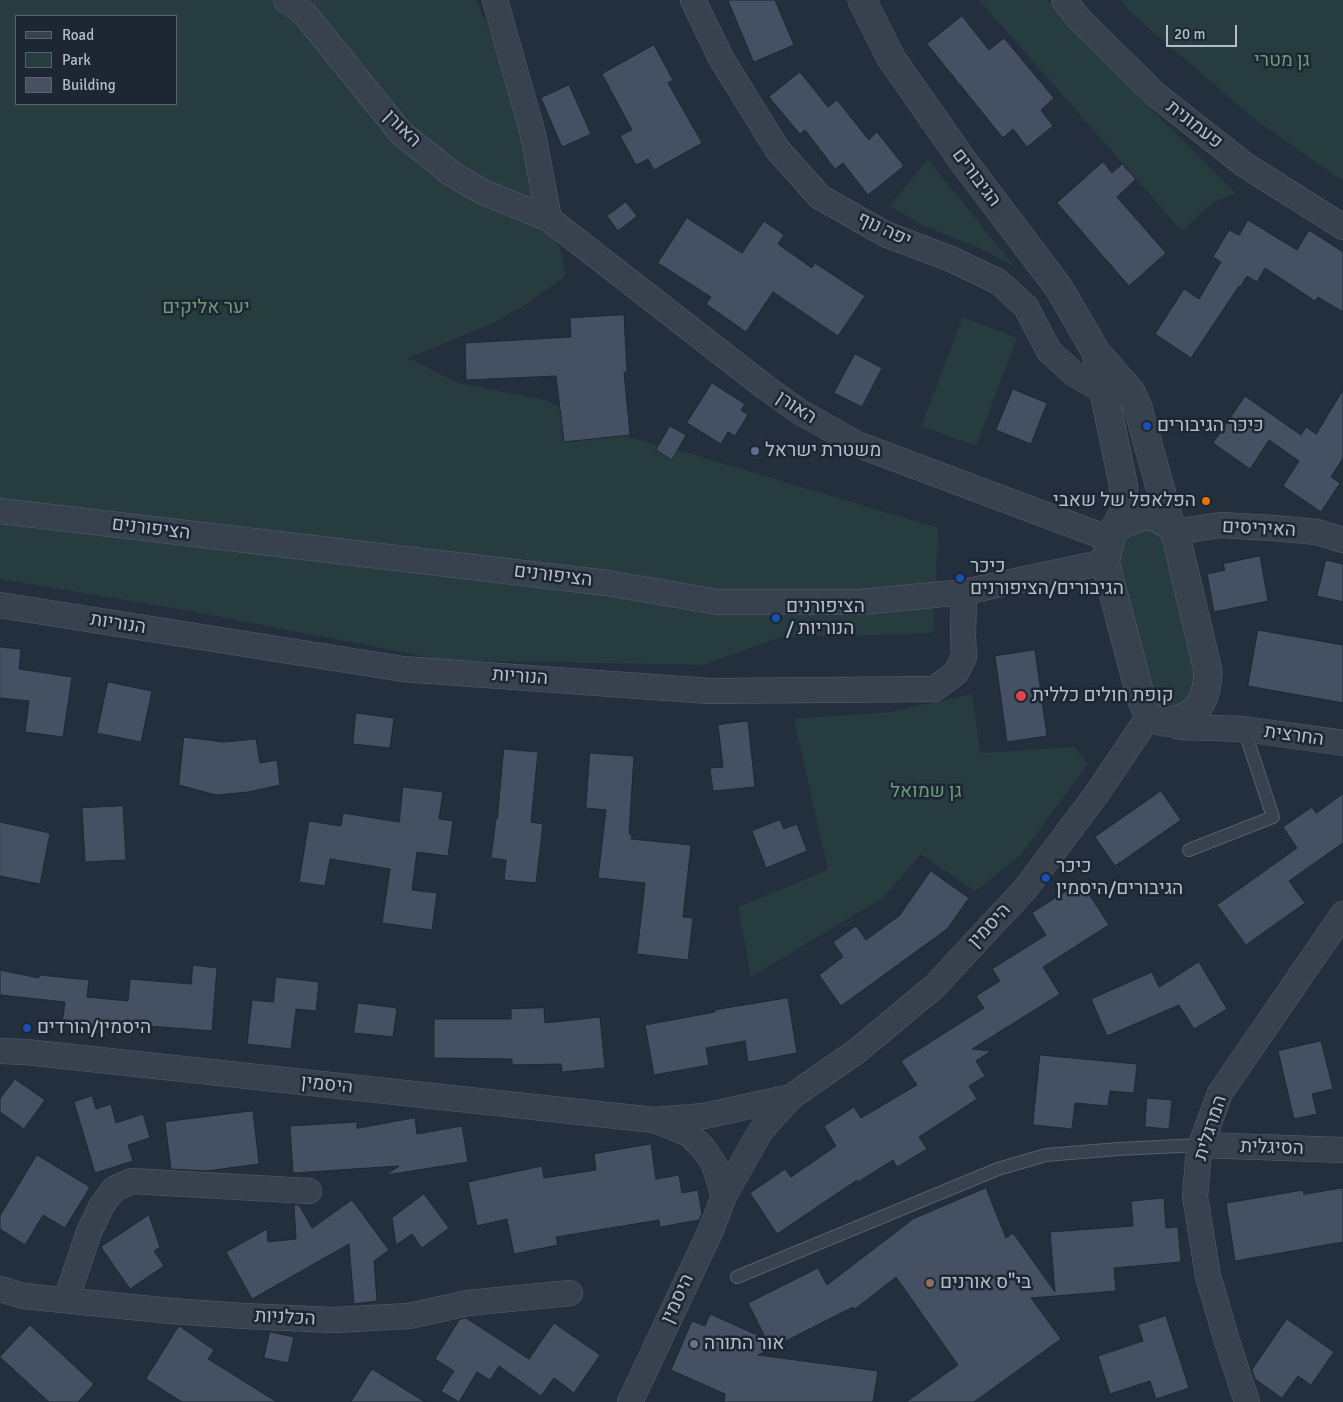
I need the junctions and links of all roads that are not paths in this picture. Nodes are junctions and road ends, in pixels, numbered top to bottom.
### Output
1 (286, 0) edge
2 (495, 0) edge
3 (692, 0) edge
4 (862, 0) edge
5 (1064, 0) edge
6 (550, 219) junction
7 (1343, 227) edge
8 (1117, 391) junction
9 (0, 511) edge
10 (1173, 529) junction
11 (1343, 540) edge
12 (1109, 545) junction
13 (964, 592) junction
14 (0, 605) edge
15 (1208, 671) junction
16 (1157, 719) junction
17 (1244, 729) junction
18 (1343, 743) edge
19 (1189, 850) dead end
20 (1343, 914) edge
21 (0, 1051) edge
22 (790, 1097) junction
23 (654, 1120) junction
24 (1201, 1145) junction
25 (1343, 1150) edge
26 (309, 1191) dead end
27 (724, 1196) junction
28 (737, 1277) dead end
29 (0, 1289) edge
30 (570, 1293) dead end
31 (66, 1300) junction
32 (630, 1402) edge
33 (1247, 1402) edge

1 - 6 street, האורן
2 - 6 street
3 - 8 street, יפה נוף
4 - 8 street, הגיבורים
5 - 7 street, פעמונית
6 - 12 street, האורן
8 - 10 street, הגיבורים
8 - 12 street, הגיבורים
9 - 13 street, הציפורנים
10 - 11 street, האיריסים
10 - 12 street
10 - 15 street, הגיבורים
12 - 13 street, הציפורנים
12 - 16 street
13 - 14 street, הנוריות
15 - 16 street
15 - 17 street, החרצית
16 - 17 street, החרצית
16 - 22 street, היסמין
17 - 18 street, החרצית
17 - 19 lane
20 - 24 street, המרגלית
21 - 23 street, היסמין
22 - 23 street, היסמין
22 - 27 street, היסמין
23 - 27 street, היסמין
24 - 25 street, הסיגלית
24 - 28 lane
24 - 33 street, המרגלית
26 - 31 street
27 - 32 street, היסמין
29 - 31 street, הכלניות
30 - 31 street, הכלניות

